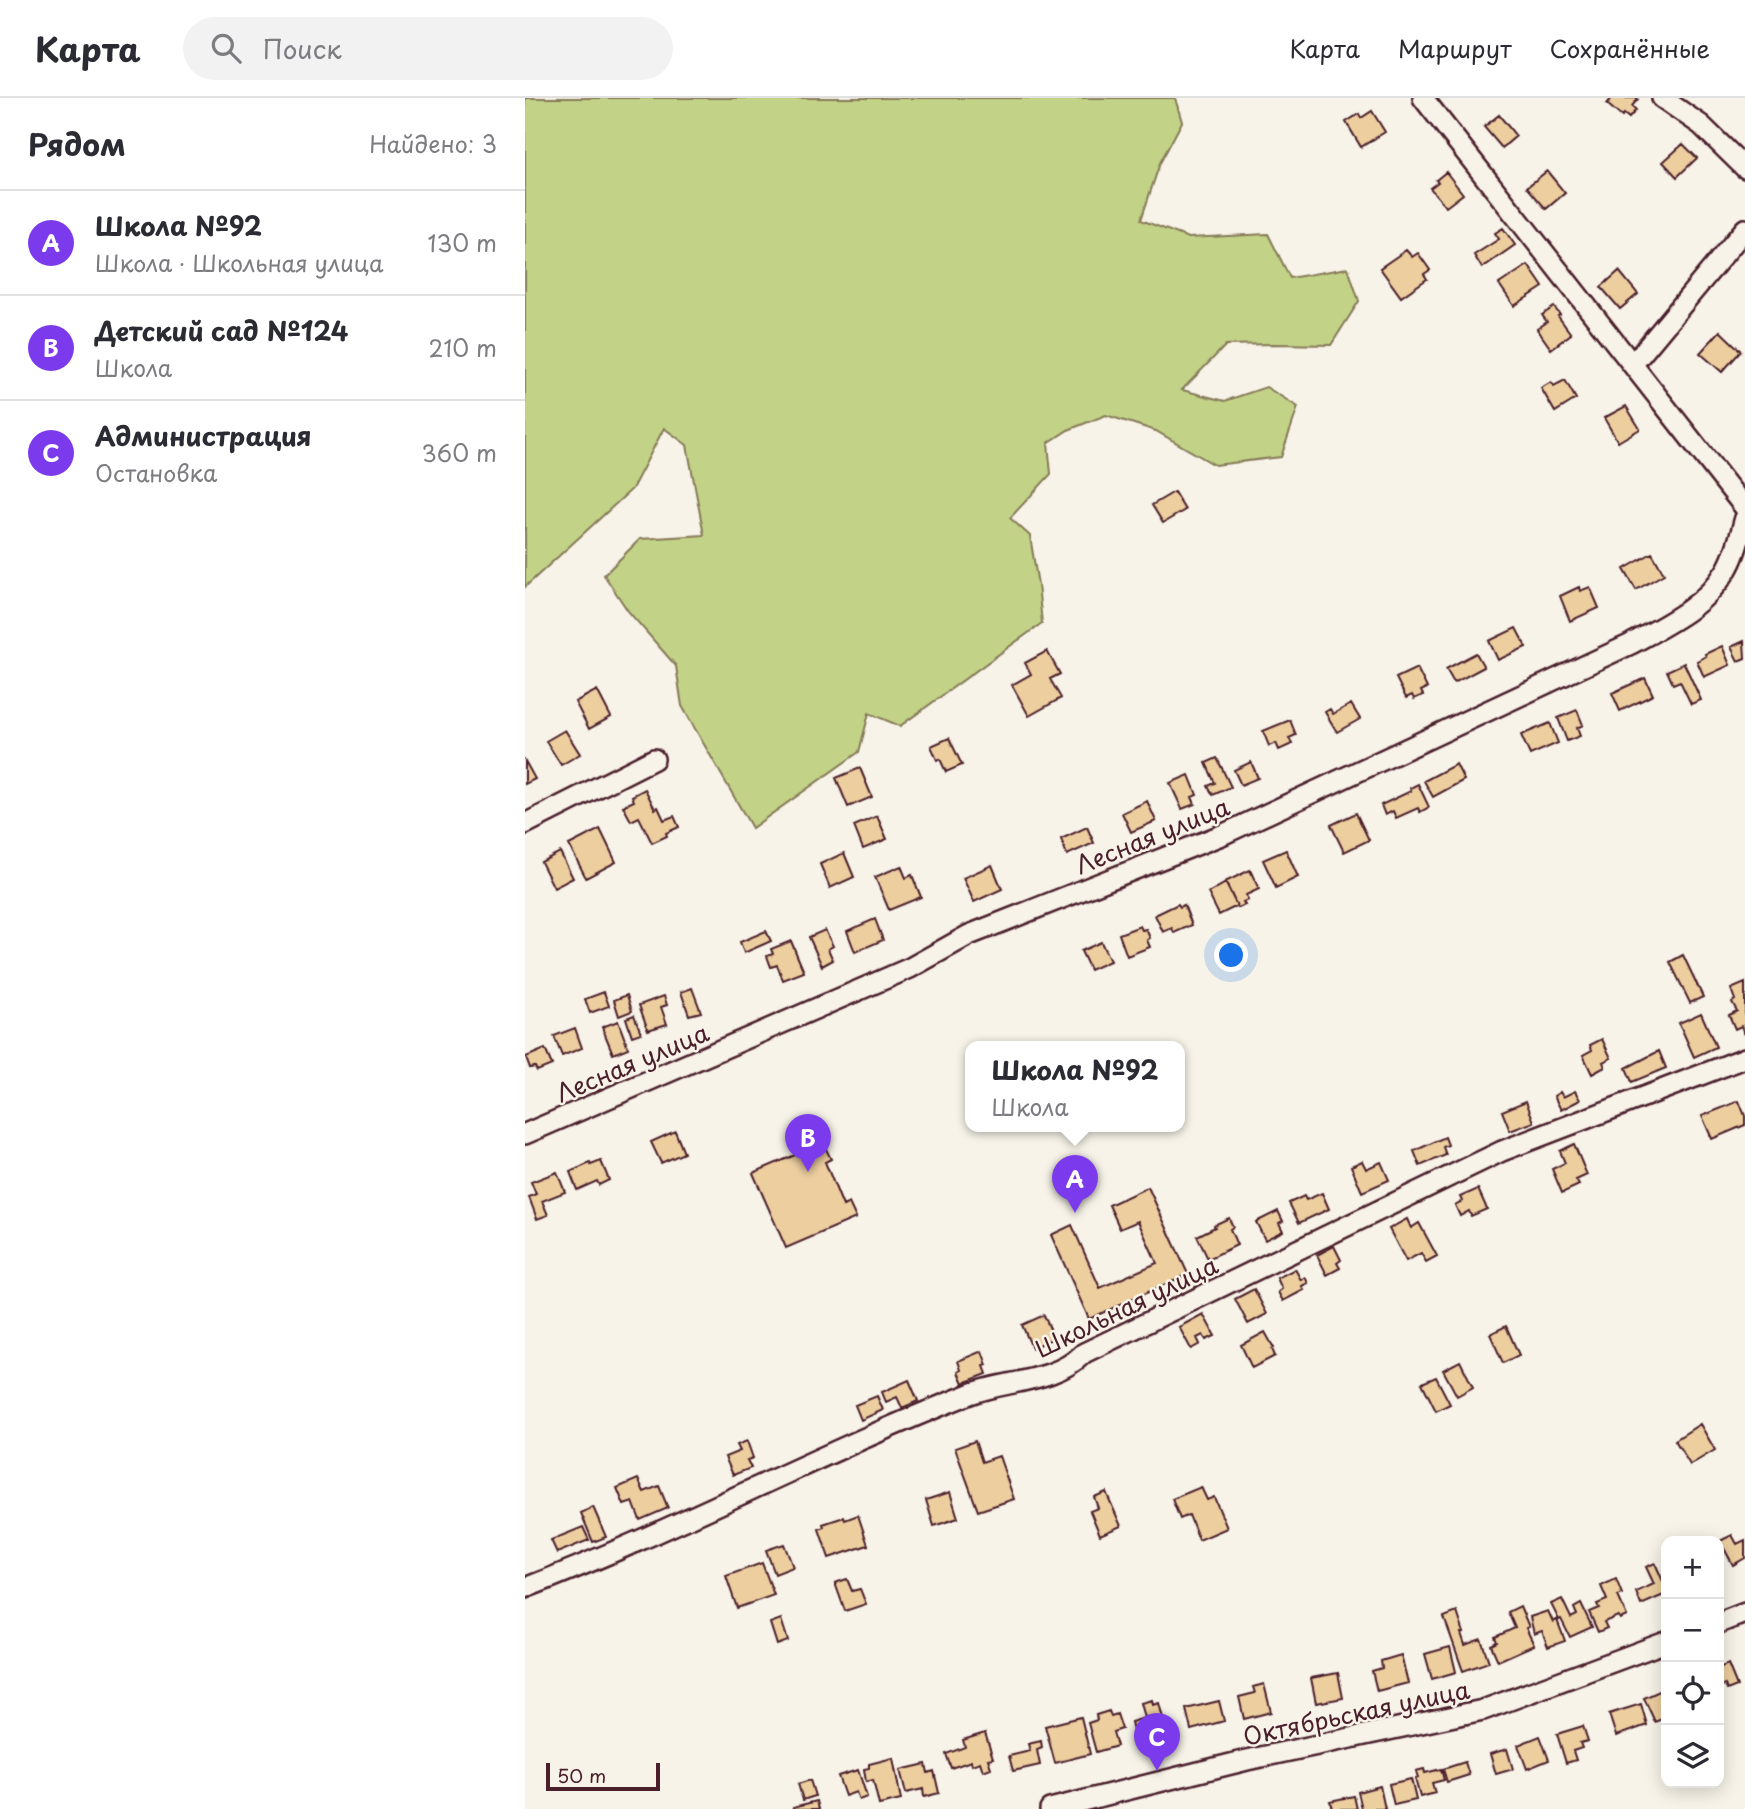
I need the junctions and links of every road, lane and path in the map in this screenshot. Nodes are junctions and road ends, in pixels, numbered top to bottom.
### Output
1 (1423, 98) edge
2 (1662, 98) edge
3 (1745, 168) edge
4 (1745, 229) edge
5 (1633, 364) junction
6 (1745, 508) edge
7 (1745, 518) edge
8 (654, 759) dead end
9 (525, 824) edge
10 (1745, 1058) edge
11 (525, 1134) edge
12 (525, 1588) edge
13 (1745, 1613) edge
14 (1724, 1621) edge
15 (1661, 1644) edge
16 (1049, 1809) edge

1 - 5 street
2 - 3 street
4 - 5 street
5 - 6 street
7 - 11 street, Лесная улица
8 - 9 street
10 - 12 street, Школьная улица
13 - 14 street
15 - 16 street, Октябрьская улица

